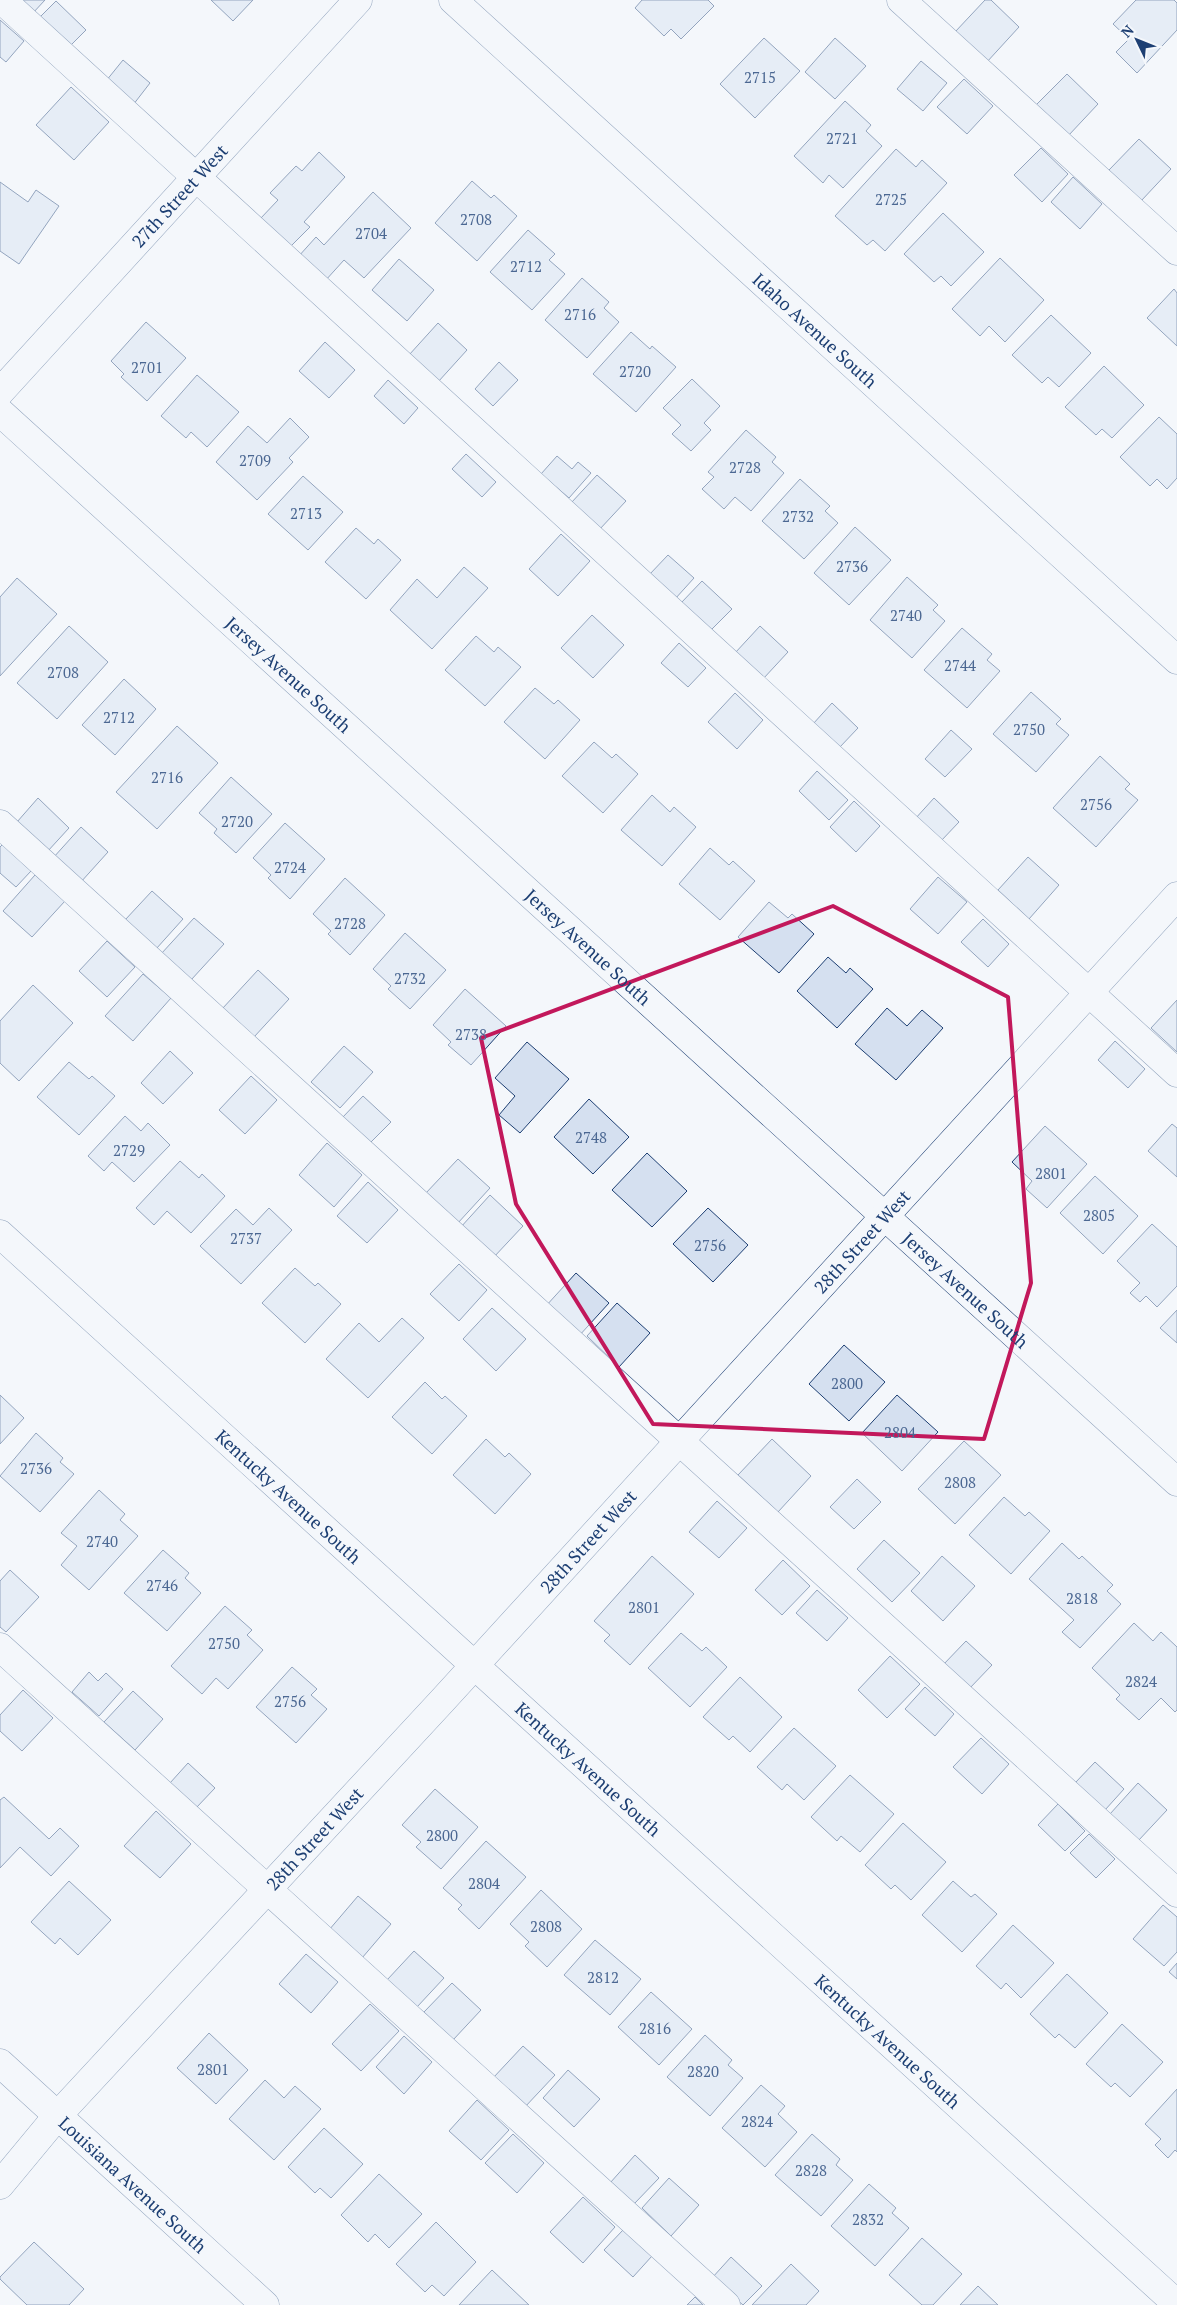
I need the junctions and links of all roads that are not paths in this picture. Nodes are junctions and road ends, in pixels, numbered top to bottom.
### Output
1 (2, 0) edge
2 (358, 0) edge
3 (453, 0) edge
4 (901, 0) edge
5 (196, 179) junction
6 (1177, 250) edge
7 (0, 392) edge
8 (0, 412) edge
9 (1177, 660) edge
10 (0, 824) edge
11 (1177, 896) edge
12 (1088, 992) junction
13 (1177, 1073) edge
14 (885, 1217) junction
15 (0, 1234) edge
16 (680, 1441) junction
17 (1177, 1482) edge
18 (0, 1647) edge
19 (474, 1666) junction
20 (267, 1890) junction
21 (1177, 1893) edge
22 (0, 2063) edge
23 (58, 2115) junction
24 (0, 2185) edge
25 (1177, 2304) edge
26 (265, 2305) edge
27 (726, 2305) edge

1 - 5 street
2 - 5 street, 27th Street West
3 - 9 street, Idaho Avenue South
4 - 6 street
5 - 7 street, 27th Street West
5 - 12 street
8 - 14 street, Jersey Avenue South
10 - 16 street
11 - 12 street, 28th Street West
12 - 13 street
12 - 14 street, 28th Street West
14 - 16 street, 28th Street West
14 - 17 street, Jersey Avenue South
15 - 19 street, Kentucky Avenue South
16 - 19 street, 28th Street West
16 - 21 street
18 - 20 street
19 - 20 street, 28th Street West
19 - 25 street, Kentucky Avenue South
20 - 23 street, 28th Street West
20 - 27 street
22 - 23 street, Louisiana Avenue South
23 - 24 street, 28th Street West
23 - 26 street, Louisiana Avenue South

